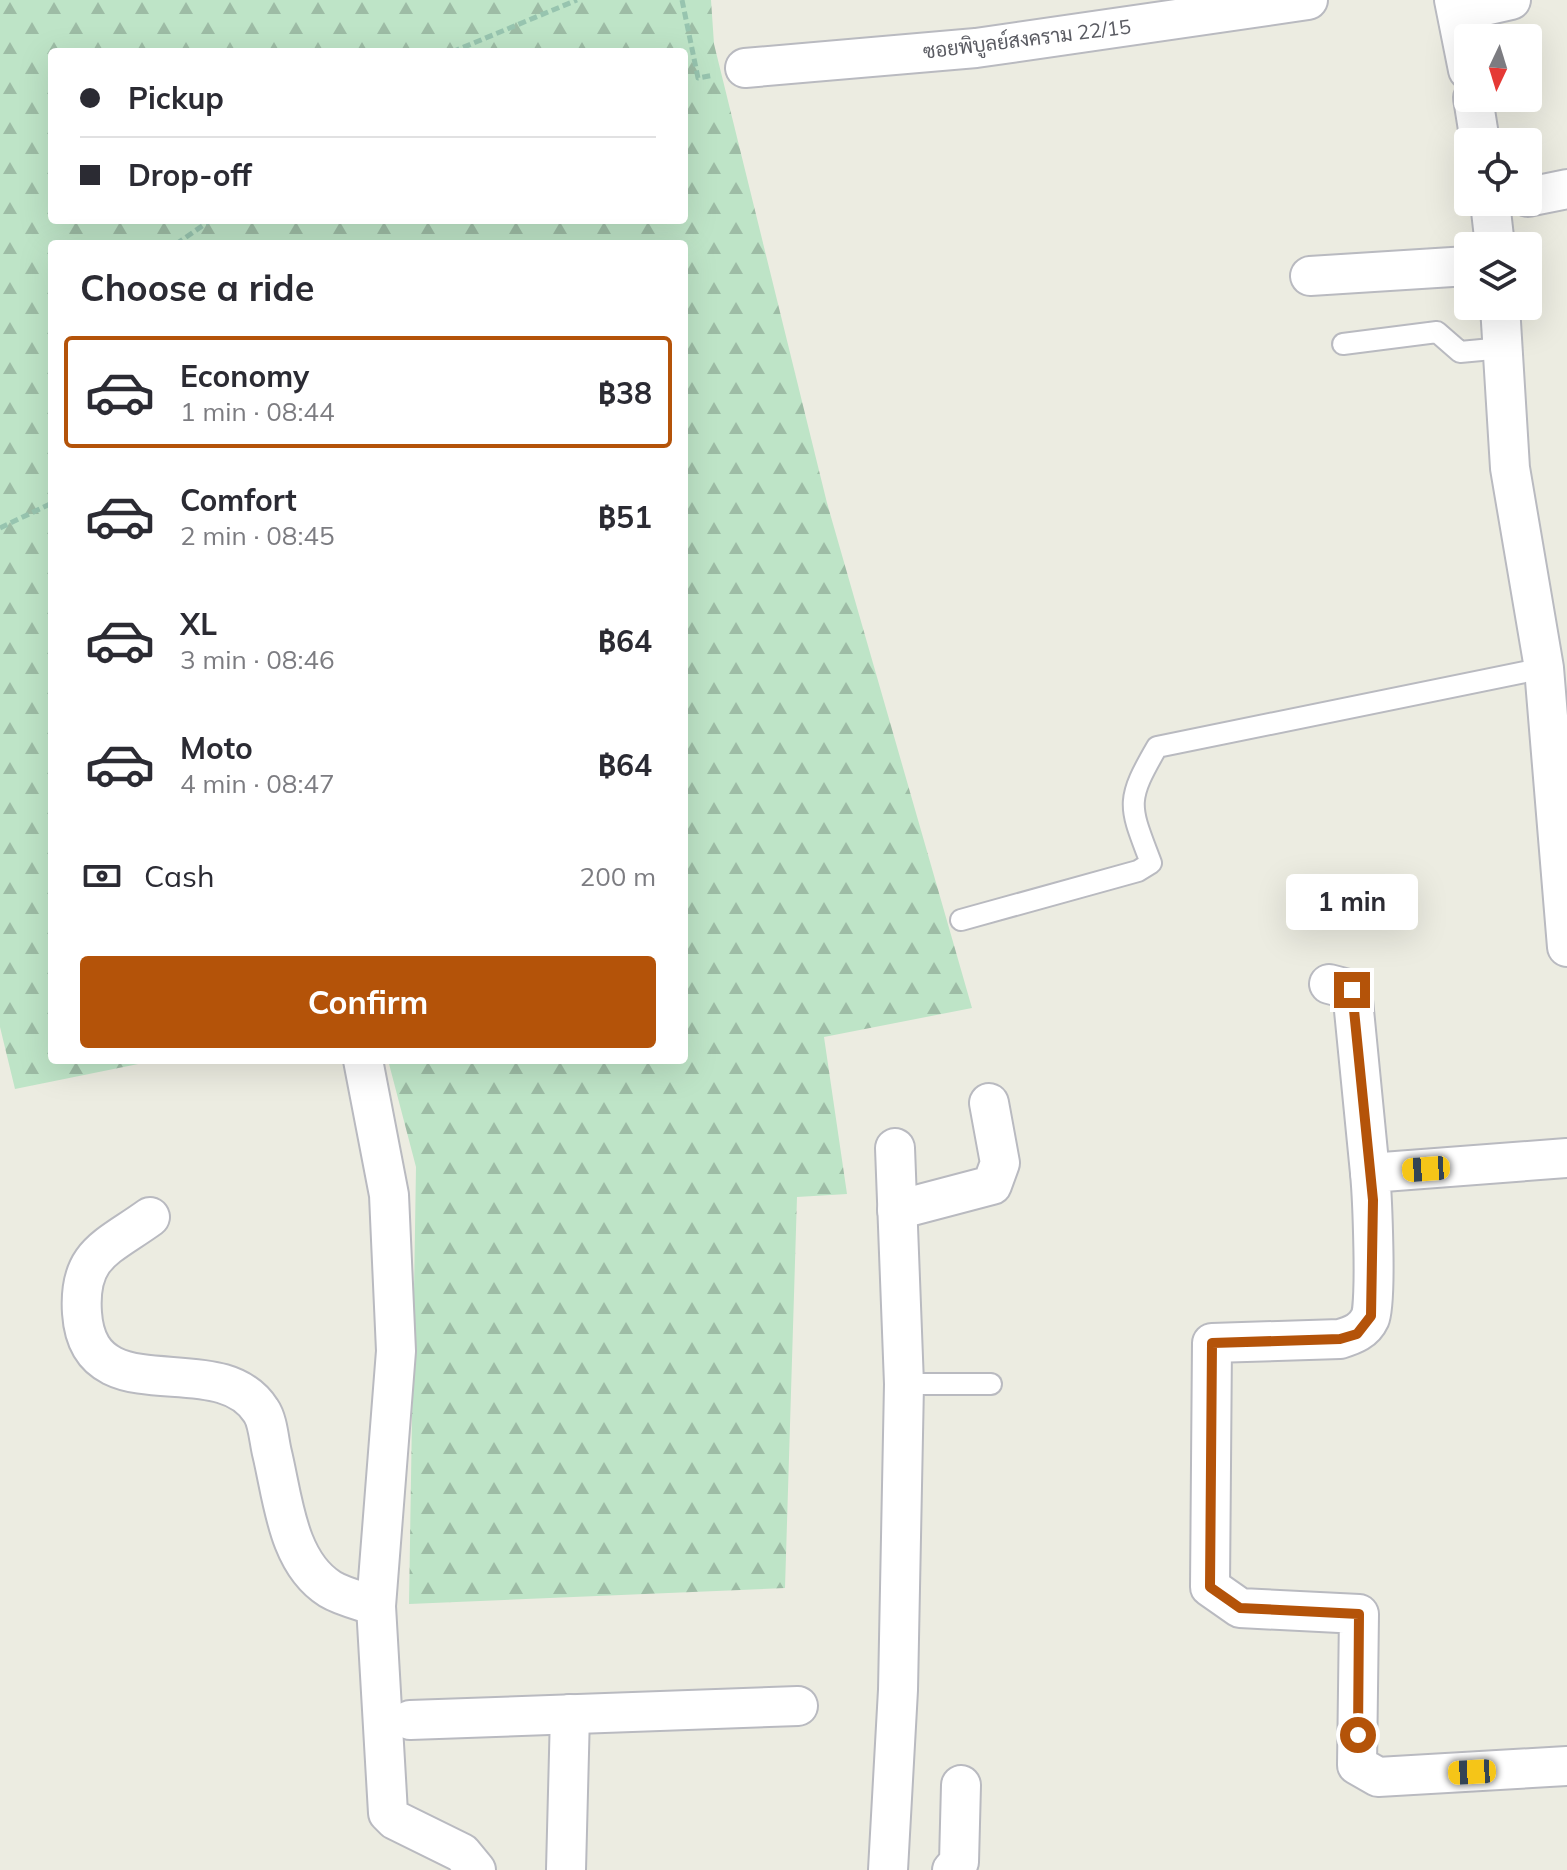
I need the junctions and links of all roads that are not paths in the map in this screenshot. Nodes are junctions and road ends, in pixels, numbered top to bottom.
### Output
1 (1308, 0) edge
2 (1511, 0) edge
3 (1213, 5) edge
4 (1456, 6) edge
5 (1142, 12) edge
6 (745, 68) road end
7 (1567, 189) edge
8 (1542, 194) edge
9 (1454, 267) edge
10 (1310, 276) dead end
11 (1501, 320) edge
12 (1343, 344) dead end
13 (1503, 348) junction
14 (1544, 668) junction
15 (961, 920) dead end
16 (1567, 947) edge
17 (1329, 984) dead end
18 (364, 1064) edge
19 (989, 1103) dead end
20 (895, 1148) dead end
21 (1567, 1158) edge
22 (1370, 1173) junction
23 (897, 1210) junction
24 (150, 1217) dead end
25 (904, 1384) junction
26 (991, 1384) dead end
27 (376, 1606) junction
28 (798, 1706) dead end
29 (570, 1714) junction
30 (410, 1720) dead end
31 (1567, 1766) edge
32 (961, 1785) dead end
33 (476, 1870) edge
34 (566, 1870) edge
35 (888, 1870) edge
36 (952, 1870) edge

1 - 3 street, ซอยพิบูลย์สงคราม 22/15
2 - 4 street
3 - 5 street, ซอยพิบูลย์สงคราม 22/15
5 - 6 street, ซอยพิบูลย์สงคราม 22/15
7 - 8 street
9 - 10 street
11 - 13 street
12 - 13 lane
13 - 14 street
14 - 15 lane
14 - 16 street
17 - 22 street
18 - 27 street
19 - 23 street
20 - 23 street
21 - 22 street
22 - 31 street
23 - 25 street
24 - 27 street
25 - 26 lane
25 - 35 street
27 - 33 street
28 - 29 street
29 - 30 street
29 - 34 street
32 - 36 street

